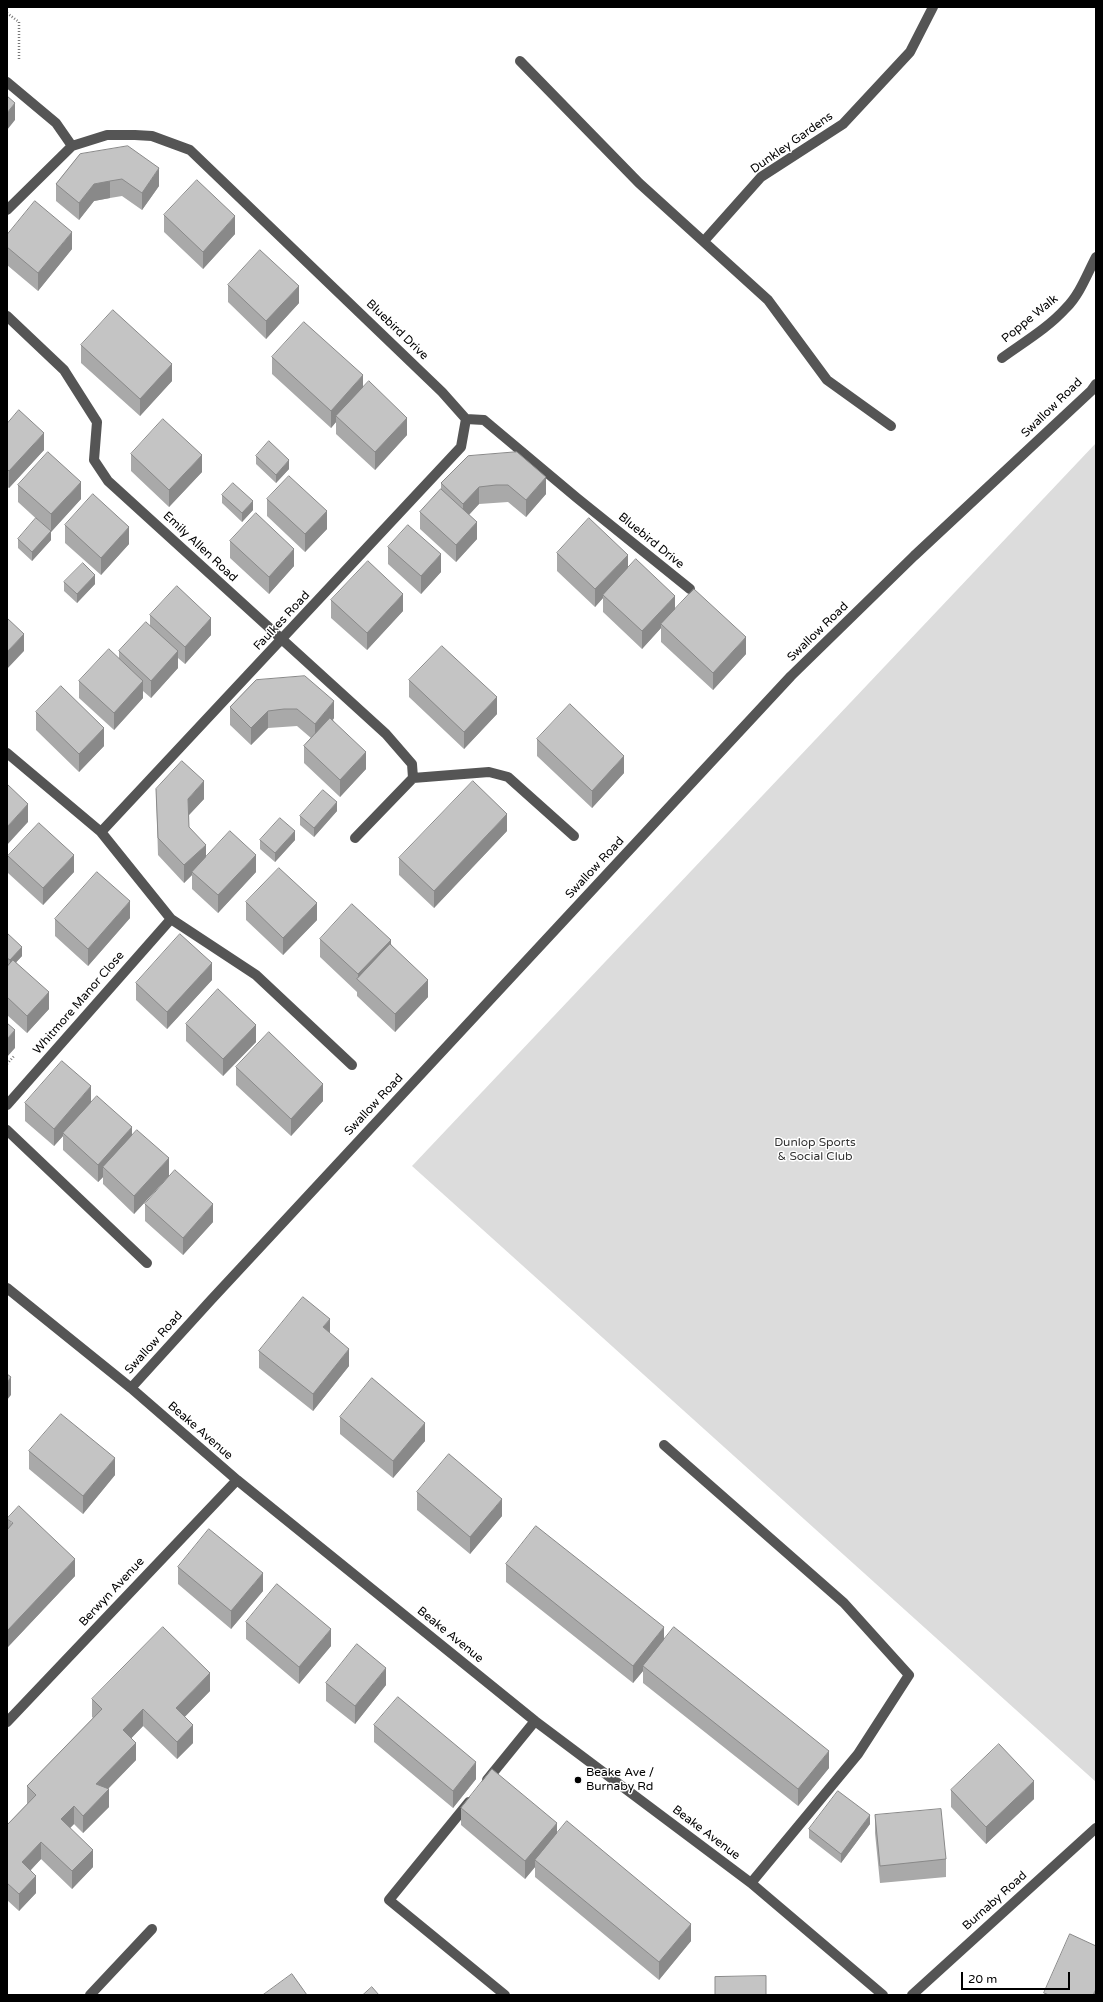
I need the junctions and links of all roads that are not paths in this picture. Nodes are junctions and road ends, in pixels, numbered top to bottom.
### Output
1 (933, 7) edge
2 (520, 61) dead end
3 (7, 82) edge
4 (72, 146) junction
5 (7, 210) edge
6 (704, 241) junction
7 (1096, 257) edge
8 (7, 316) edge
9 (1002, 358) dead end
10 (1096, 384) edge
11 (466, 419) junction
12 (892, 426) dead end
13 (690, 589) dead end
14 (283, 640) junction
15 (7, 754) edge
16 (413, 778) junction
17 (101, 832) junction
18 (574, 836) dead end
19 (355, 838) dead end
20 (171, 919) junction
21 (352, 1065) dead end
22 (7, 1105) edge
23 (7, 1130) edge
24 (147, 1263) dead end
25 (7, 1288) edge
26 (131, 1388) junction
27 (664, 1445) dead end
28 (237, 1480) junction
29 (534, 1721) junction
30 (7, 1722) edge
31 (1096, 1828) edge
32 (751, 1883) junction
33 (152, 1929) dead end
34 (90, 1995) edge
35 (505, 1995) edge
36 (883, 1995) edge
37 (912, 1995) edge

1 - 6 street, Dunkley Gardens
2 - 6 street
3 - 4 street
4 - 5 street, Bluebird Drive
4 - 11 street, Bluebird Drive
6 - 12 street
7 - 9 street, Poppe Walk
8 - 14 street, Emily Allen Road
10 - 26 street, Swallow Road
11 - 13 street, Bluebird Drive
11 - 14 street, Faulkes Road
14 - 16 street, Emily Allen Road
14 - 17 street, Faulkes Road
15 - 17 street
16 - 18 street
16 - 19 street
17 - 20 street
20 - 21 street
20 - 22 street, Whitmore Manor Close
23 - 24 street
25 - 26 street, Beake Avenue
26 - 28 street, Beake Avenue
27 - 32 street
28 - 29 street, Beake Avenue
28 - 30 street, Berwyn Avenue
29 - 32 street, Beake Avenue
29 - 35 street
31 - 37 street, Burnaby Road
32 - 36 street, Beake Avenue
33 - 34 street

